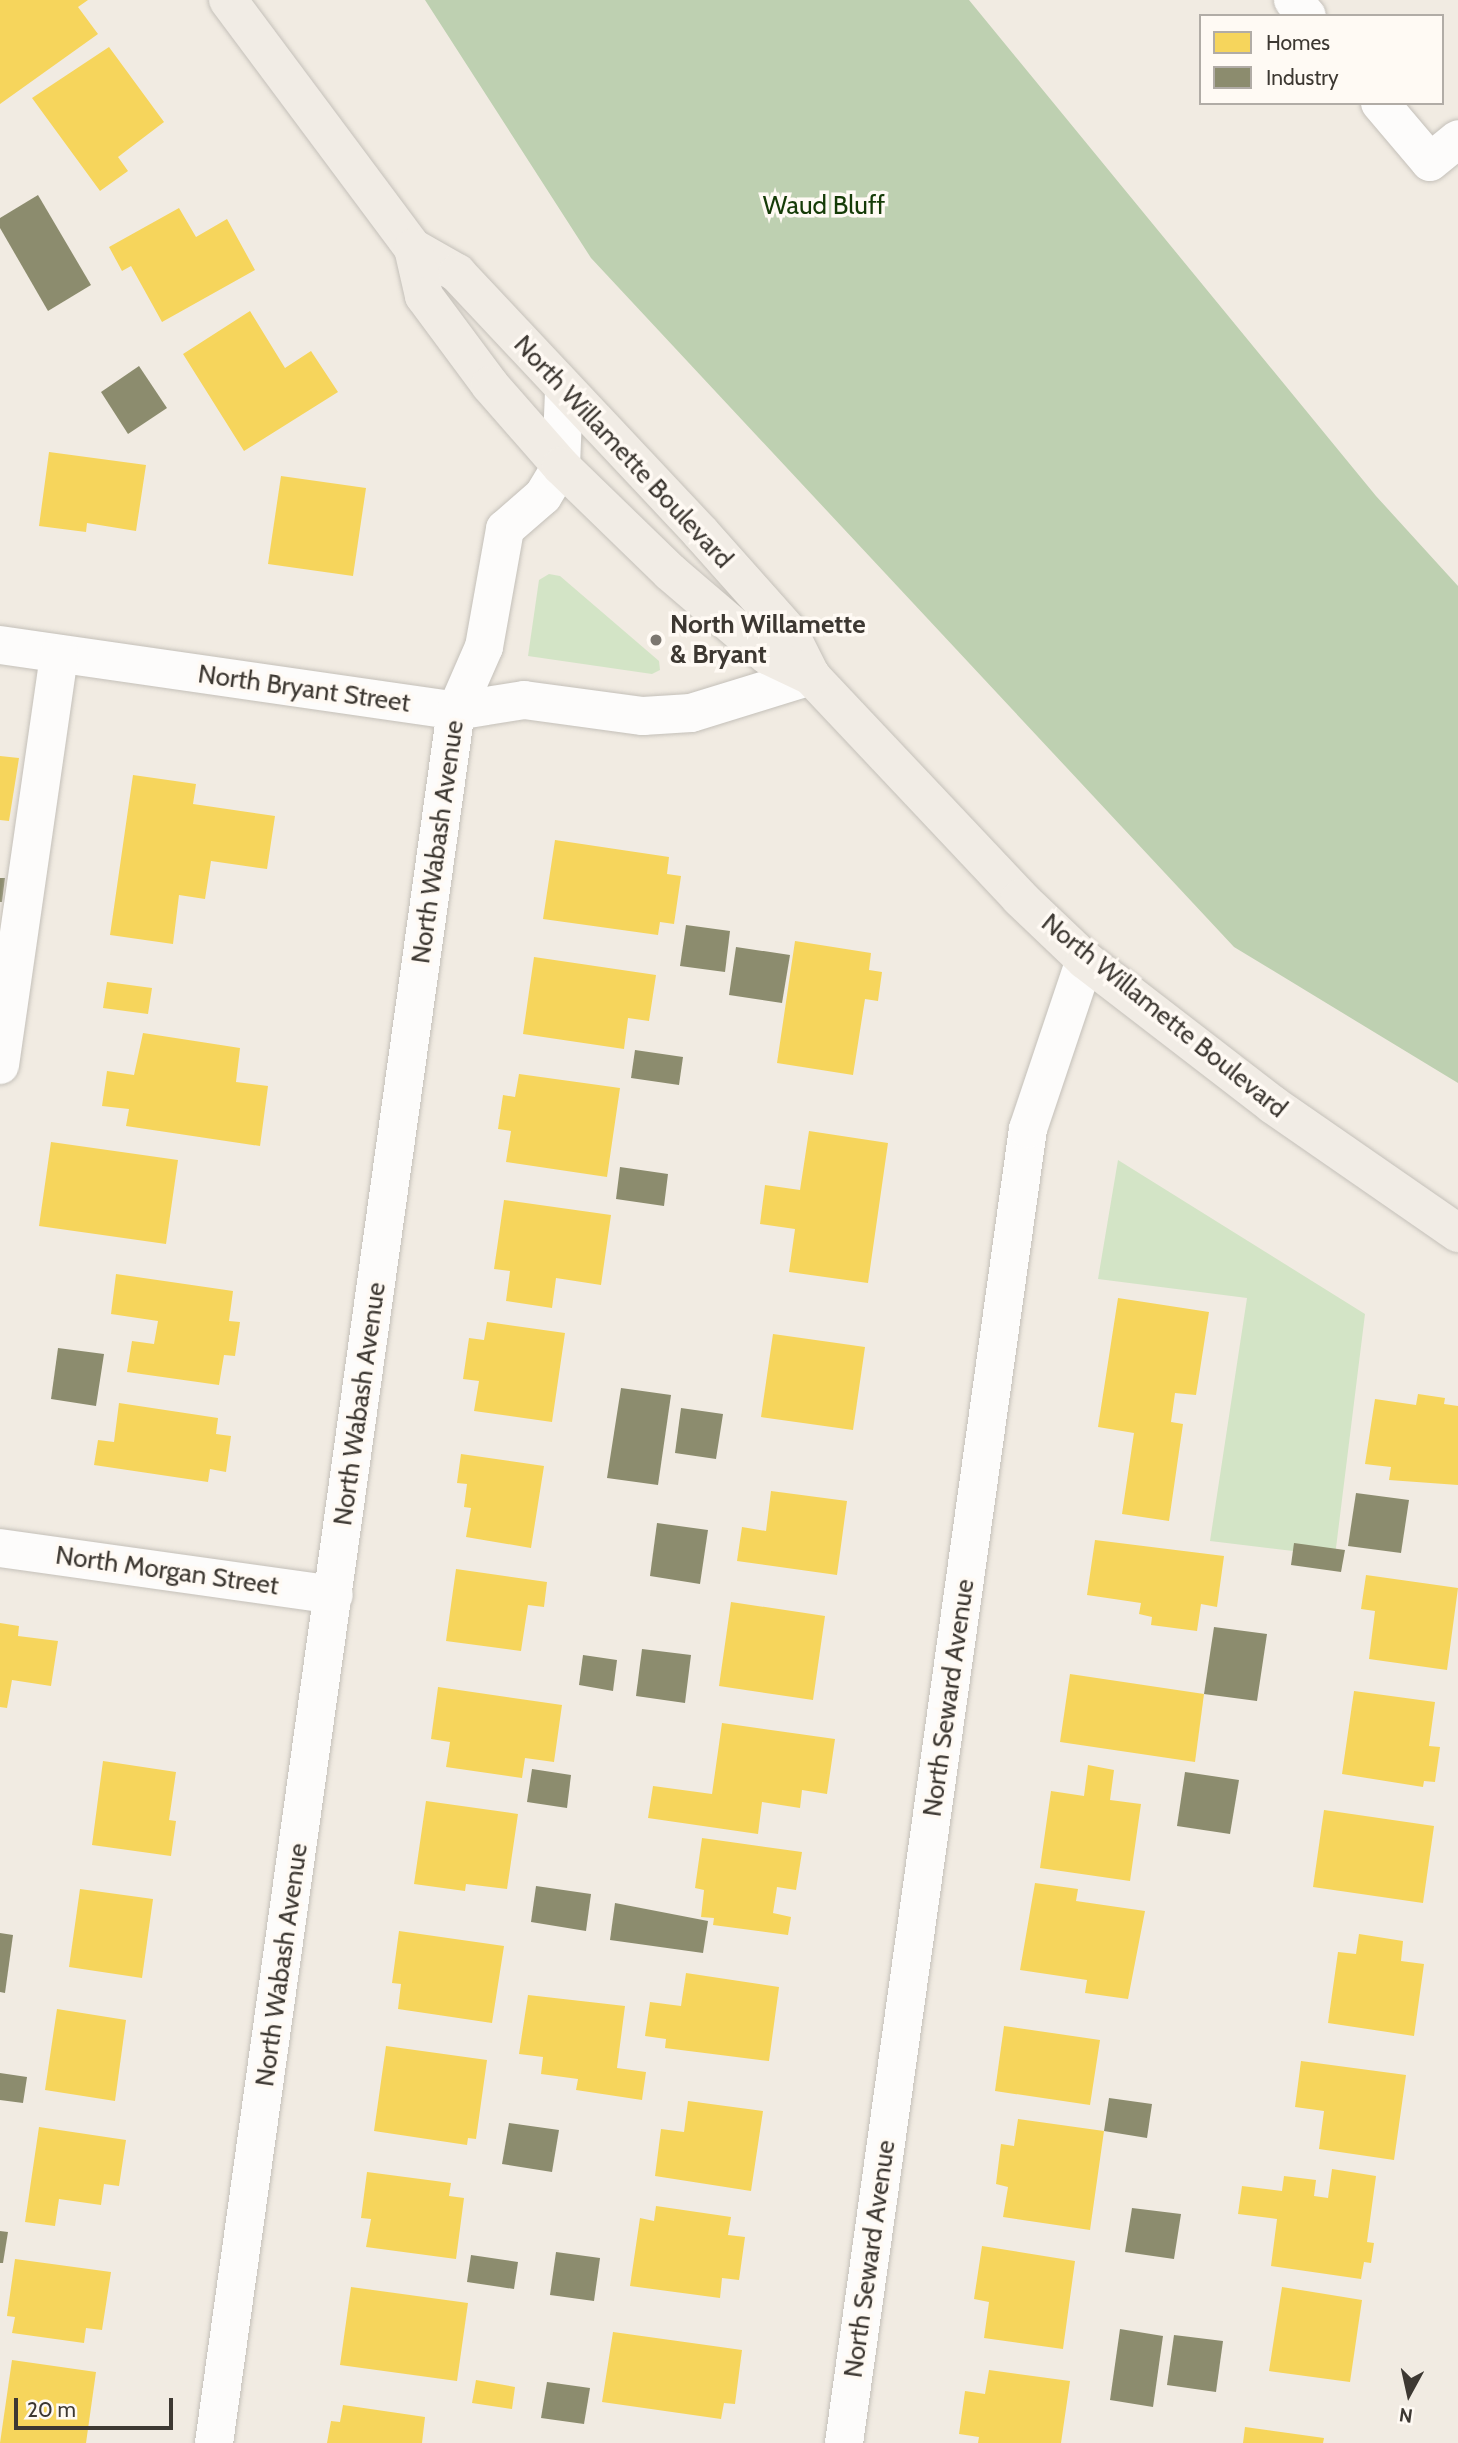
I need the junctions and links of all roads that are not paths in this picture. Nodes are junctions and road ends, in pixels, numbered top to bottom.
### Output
1 (228, 0) edge
2 (1293, 0) edge
3 (1305, 14) edge
4 (1382, 105) edge
5 (1458, 139) edge
6 (414, 248) junction
7 (564, 391) junction
8 (561, 466) junction
9 (0, 645) edge
10 (59, 654) junction
11 (811, 676) junction
12 (456, 711) junction
13 (1085, 960) junction
14 (0, 1066) edge
15 (1458, 1233) edge
16 (0, 1548) edge
17 (334, 1595) junction
18 (215, 2443) edge
19 (844, 2443) edge

1 - 6 main road, North Willamette Boulevard
2 - 3 street
4 - 5 street
6 - 7 main road, North Willamette Boulevard
6 - 8 main road, North Willamette Boulevard
7 - 8 street, North Wabash Avenue
7 - 11 main road, North Willamette Boulevard
8 - 11 main road, North Willamette Boulevard
8 - 12 street, North Wabash Avenue
9 - 10 street, North Bryant Street
10 - 12 street, North Bryant Street
10 - 14 street
11 - 12 street, North Bryant Street
11 - 13 main road, North Willamette Boulevard
12 - 17 street, North Wabash Avenue
13 - 15 main road, North Willamette Boulevard
13 - 19 street, North Seward Avenue
16 - 17 street, North Morgan Street
17 - 18 street, North Wabash Avenue

